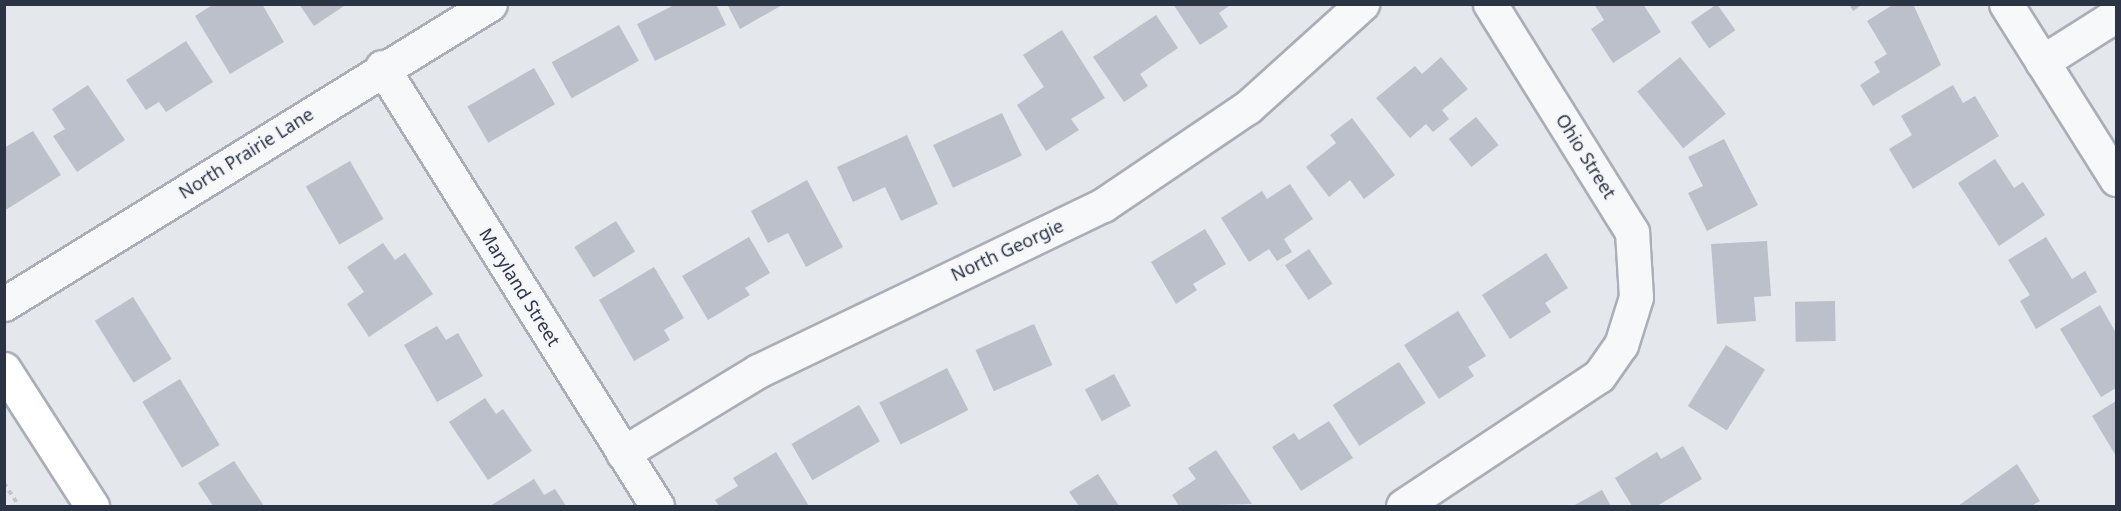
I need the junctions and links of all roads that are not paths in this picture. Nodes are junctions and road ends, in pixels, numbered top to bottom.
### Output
1 (490, 4) edge
2 (1362, 4) edge
3 (1490, 4) edge
4 (2006, 4) edge
5 (2116, 15) edge
6 (2042, 62) junction
7 (382, 67) junction
8 (2116, 179) edge
9 (4, 304) edge
10 (4, 369) edge
11 (623, 453) junction
12 (92, 507) edge
13 (657, 507) edge
14 (1403, 507) edge

1 - 7 street, North Prairie Lane
2 - 11 street, North Georgie
3 - 14 street, Ohio Street
4 - 6 street
5 - 6 street
6 - 8 street
7 - 9 street, North Prairie Lane
7 - 11 street, Maryland Street
10 - 12 main road
11 - 13 street, Maryland Street

